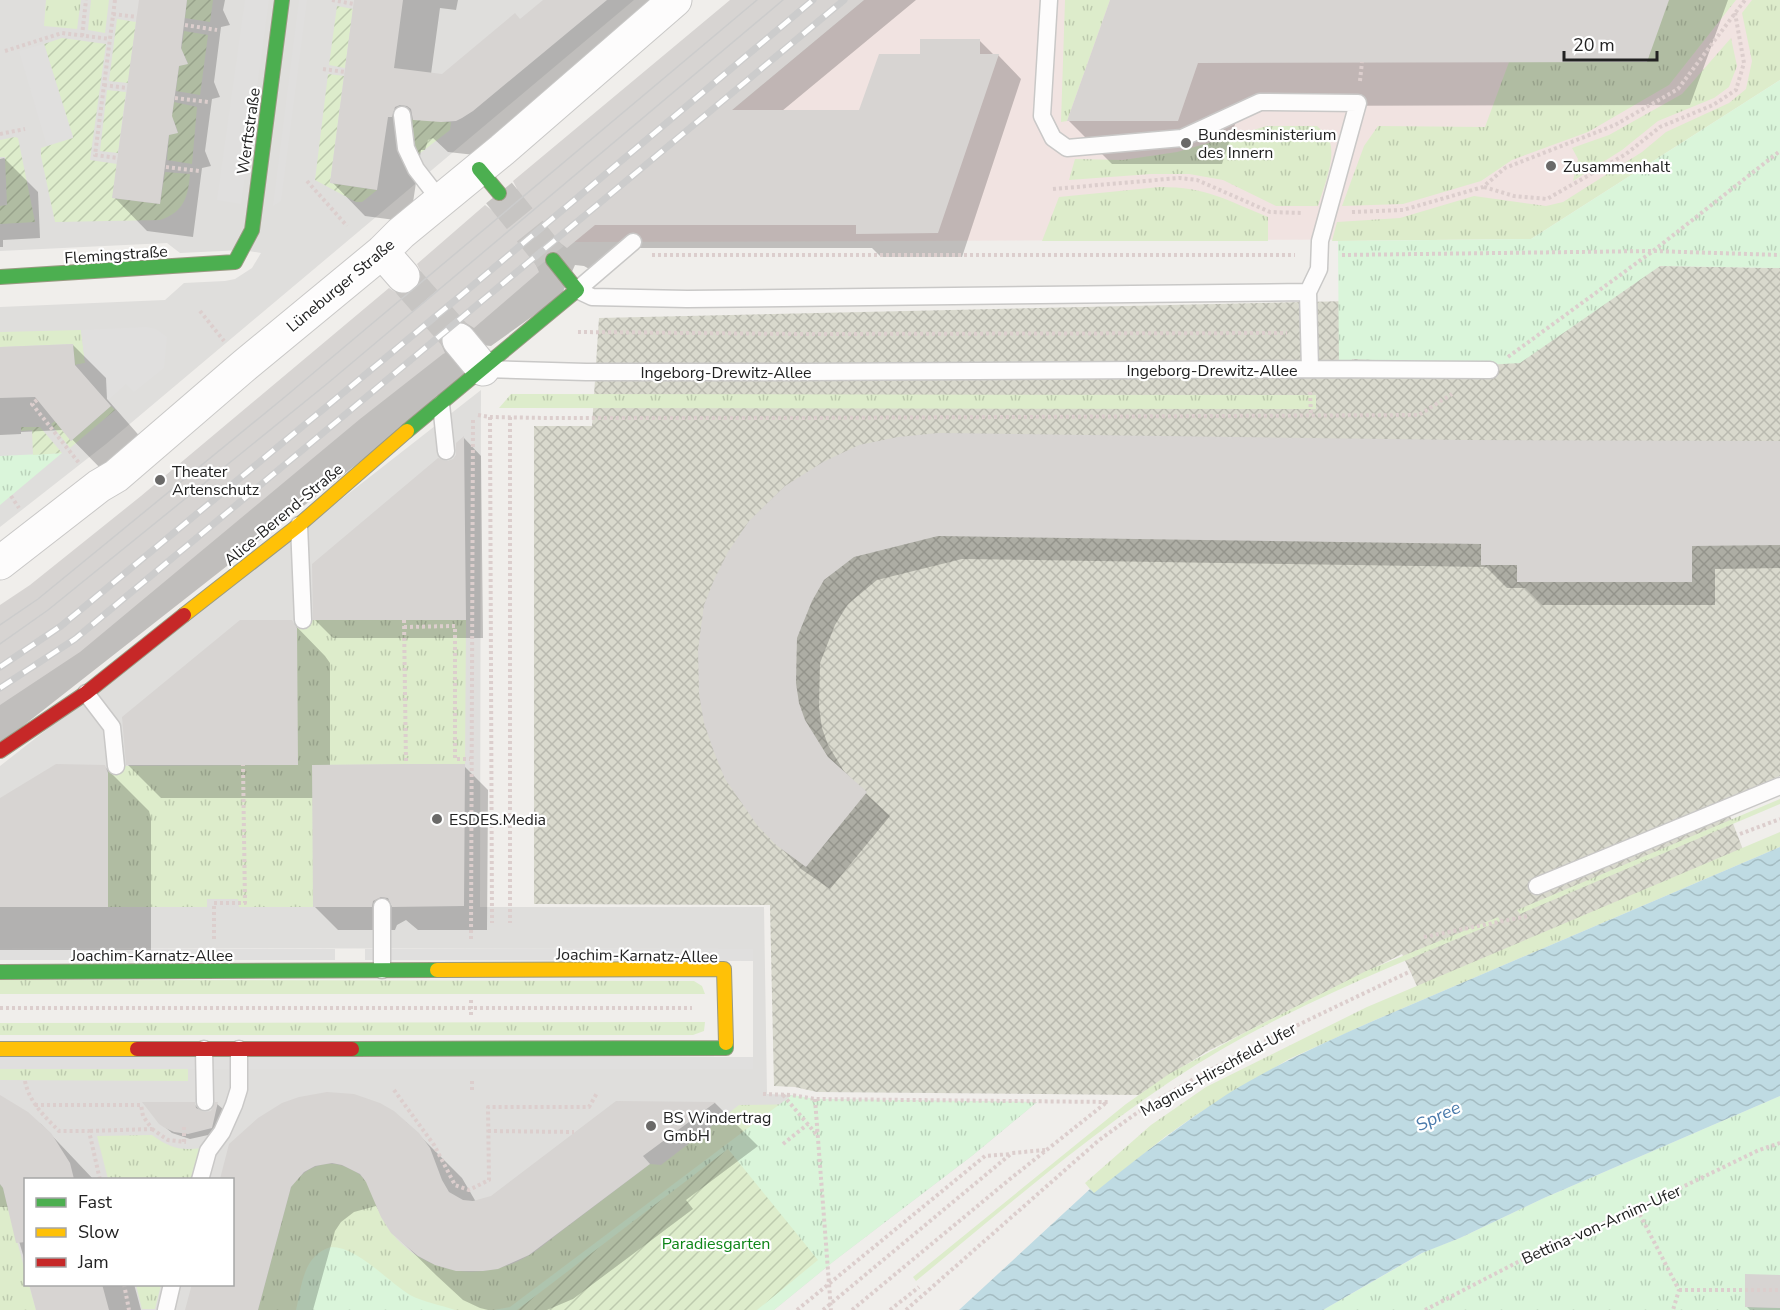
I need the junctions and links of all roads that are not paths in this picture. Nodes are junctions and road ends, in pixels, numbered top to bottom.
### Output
1 (282, 0) edge
2 (675, 0) edge
3 (1049, 0) edge
4 (402, 115) dead end
5 (440, 200) junction
6 (633, 242) dead end
7 (553, 260) tunnel mouth
8 (235, 262) joint
9 (0, 277) edge
10 (577, 290) junction
11 (1308, 292) junction
12 (459, 340) tunnel mouth
13 (483, 369) junction
14 (1310, 369) junction
15 (1490, 370) road end
16 (441, 404) junction
17 (447, 451) dead end
18 (299, 525) junction
19 (0, 563) edge
20 (303, 620) dead end
21 (86, 693) junction
22 (0, 751) edge
23 (116, 765) dead end
24 (1780, 786) edge
25 (1537, 886) dead end
26 (382, 907) dead end
27 (382, 970) junction
28 (0, 972) edge
29 (0, 1048) edge
30 (204, 1048) junction
31 (239, 1048) junction
32 (206, 1102) dead end
33 (200, 1178) edge
34 (172, 1286) edge
35 (166, 1310) edge

1 - 8 street, Werftstraße
2 - 5 street, Lüneburger Straße
3 - 11 lane
4 - 5 lane
5 - 19 street, Lüneburger Straße
6 - 10 lane
7 - 10 street
8 - 9 street, Flemingstraße
10 - 11 lane
10 - 13 street, Alice-Berend-Straße
11 - 14 lane, Ingeborg-Drewitz-Allee
12 - 13 street
13 - 14 lane, Ingeborg-Drewitz-Allee
13 - 16 street, Alice-Berend-Straße
14 - 15 lane
16 - 17 lane
16 - 18 street, Alice-Berend-Straße
18 - 20 lane
18 - 21 street, Alice-Berend-Straße
21 - 22 street, Alice-Berend-Straße
21 - 23 lane
24 - 25 lane
26 - 27 lane
27 - 28 street, Joachim-Karnatz-Allee
27 - 31 street, Joachim-Karnatz-Allee
29 - 30 street, Joachim-Karnatz-Allee
30 - 31 street, Joachim-Karnatz-Allee
30 - 32 lane
31 - 33 lane
34 - 35 lane

